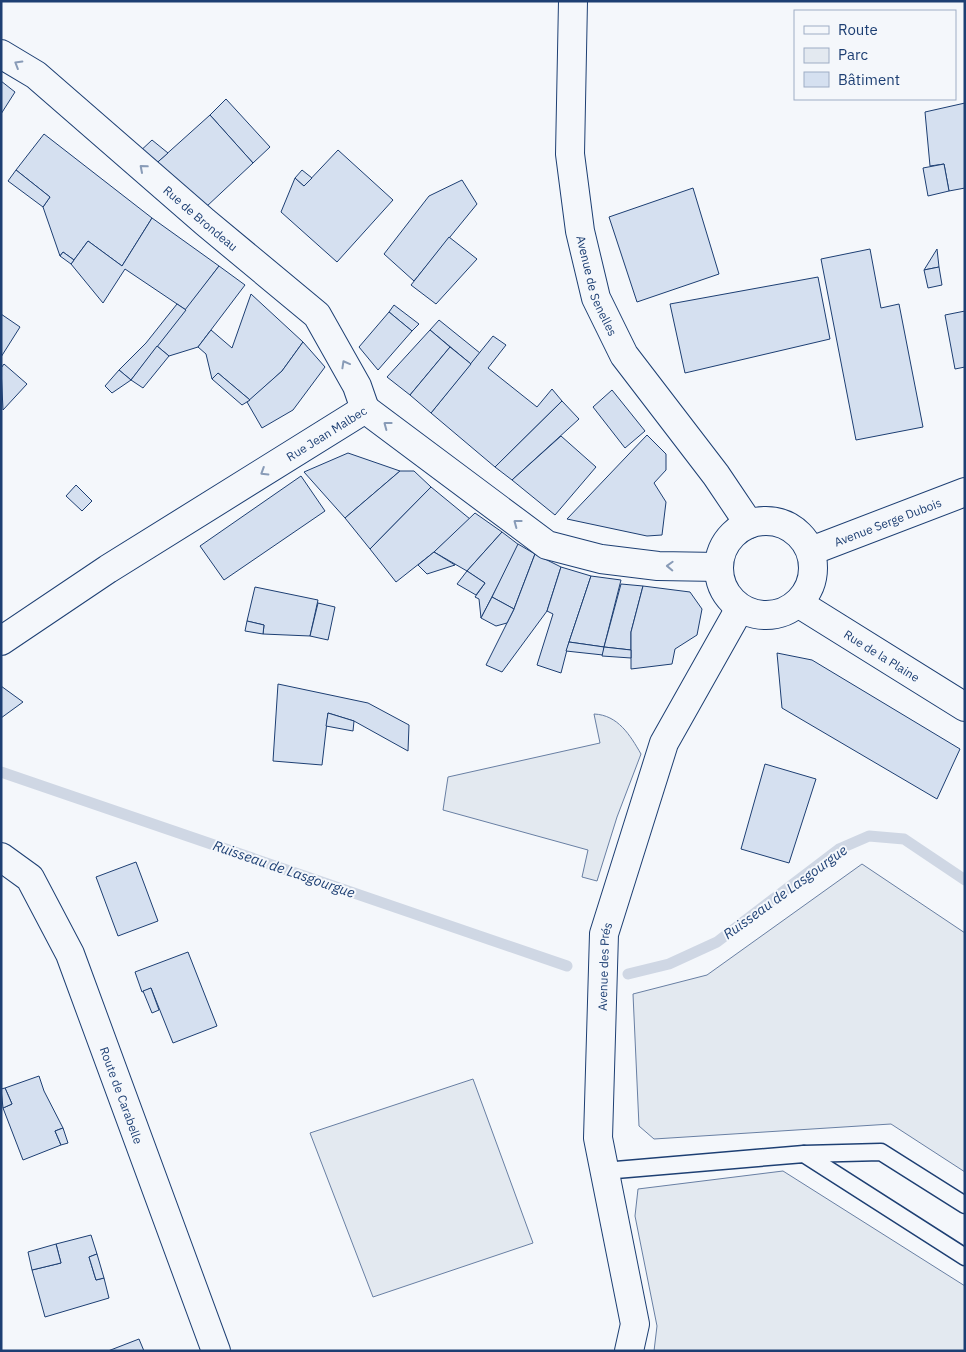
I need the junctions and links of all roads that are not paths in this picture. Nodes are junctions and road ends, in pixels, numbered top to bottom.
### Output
1 (573, 1) edge
2 (1, 54) edge
3 (365, 409) junction
4 (965, 492) edge
5 (749, 524) junction
6 (811, 551) junction
7 (719, 567) junction
8 (798, 603) junction
9 (740, 608) junction
10 (1, 641) edge
11 (965, 707) edge
12 (1, 857) edge
13 (804, 1154) junction
14 (604, 1171) junction
15 (965, 1205) edge
16 (965, 1257) edge
17 (216, 1351) edge
18 (629, 1351) edge

1 - 5 street, Avenue de Senelles
3 -> 2 street, Rue de Brondeau
7 -> 3 street, Rue Jean Malbec
3 -> 10 street, Rue Jean Malbec
4 - 6 street, Avenue Serge Dubois
5 - 6 street
5 - 7 street
6 - 8 street
7 - 9 street
8 - 9 street
8 - 11 street, Rue de la Plaine
9 - 14 street, Avenue des Prés
12 - 17 street, Route de Carabelle
13 - 14 lane
13 - 15 lane
13 - 16 lane
14 - 18 street, Avenue des Prés

